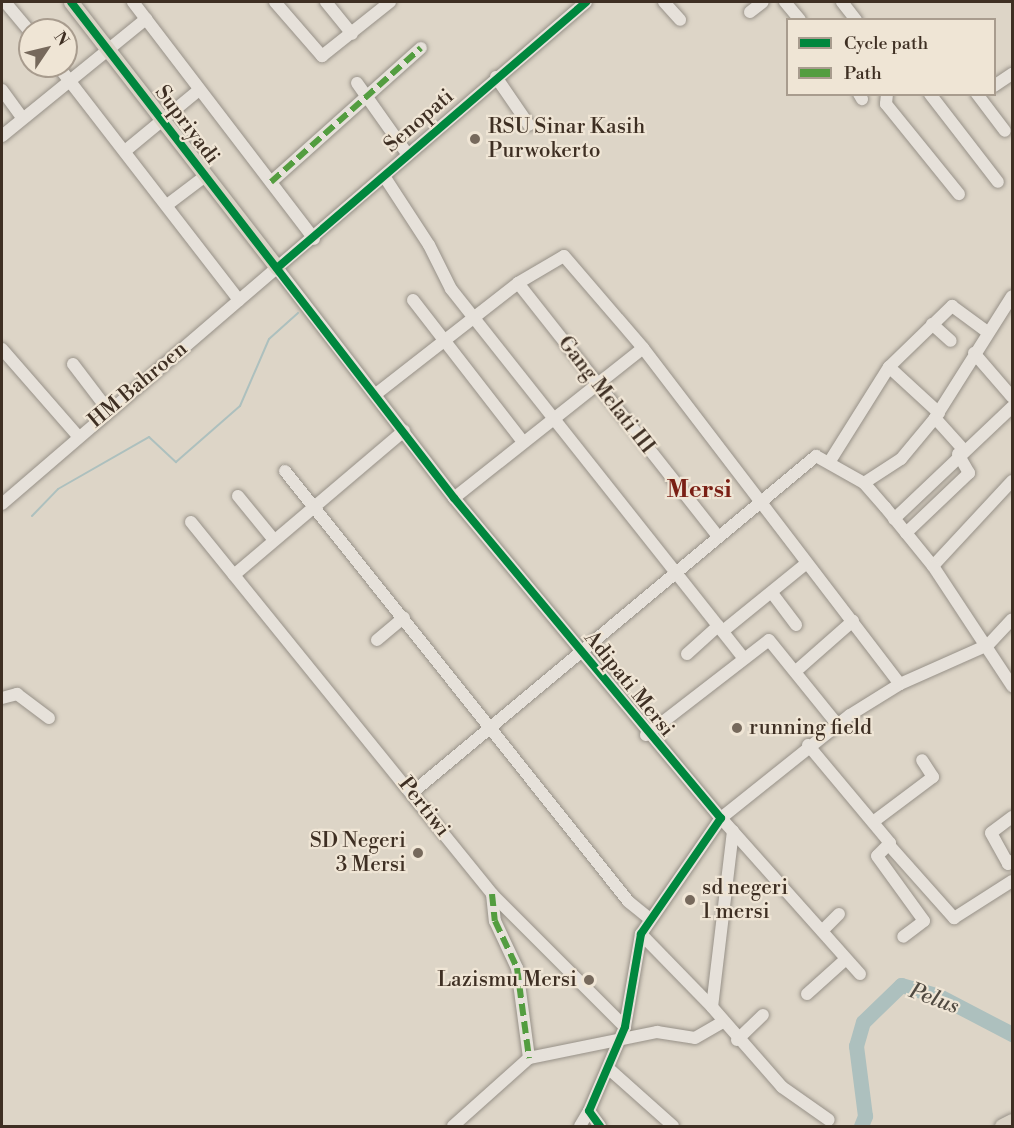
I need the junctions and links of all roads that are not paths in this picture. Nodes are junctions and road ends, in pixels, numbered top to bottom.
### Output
1 (5, 2) edge
2 (71, 2) edge
3 (133, 2) edge
4 (275, 2) edge
5 (326, 2) edge
6 (586, 2) edge
7 (664, 2) edge
8 (763, 2) edge
9 (785, 2) edge
10 (842, 2) edge
11 (386, 3) edge
12 (750, 12) dead end
13 (18, 18) edge
14 (798, 18) edge
15 (854, 18) edge
16 (146, 20) junction
17 (680, 20) dead end
18 (351, 34) junction
19 (421, 48) dead end
20 (108, 50) junction
21 (1012, 74) edge
22 (496, 77) junction
23 (70, 80) junction
24 (357, 83) dead end
25 (996, 85) edge
26 (2, 90) edge
27 (199, 90) junction
28 (365, 95) junction
29 (887, 96) edge
30 (932, 96) edge
31 (979, 96) edge
32 (22, 118) junction
33 (162, 122) junction
34 (529, 125) dead end
35 (1005, 131) dead end
36 (2, 136) edge
37 (125, 151) junction
38 (408, 154) junction
39 (384, 176) junction
40 (204, 177) junction
41 (271, 182) junction
42 (998, 182) dead end
43 (959, 194) dead end
44 (167, 205) junction
45 (314, 238) junction
46 (277, 268) junction
47 (518, 283) junction
48 (1012, 296) edge
49 (239, 300) junction
50 (413, 300) dead end
51 (1008, 310) edge
52 (472, 317) junction
53 (932, 324) junction
54 (986, 331) junction
55 (444, 339) junction
56 (951, 341) dead end
57 (643, 348) junction
58 (2, 349) edge
59 (974, 353) junction
60 (73, 364) dead end
61 (889, 367) junction
62 (596, 384) junction
63 (376, 394) junction
64 (1012, 396) edge
65 (1012, 407) edge
66 (108, 410) junction
67 (937, 416) junction
68 (554, 418) junction
69 (405, 431) junction
70 (78, 436) junction
71 (523, 442) junction
72 (961, 452) junction
73 (830, 461) junction
74 (285, 471) dead end
75 (1012, 481) edge
76 (864, 483) junction
77 (238, 496) dead end
78 (454, 498) junction
79 (761, 499) junction
80 (2, 504) edge
81 (314, 504) junction
82 (894, 519) junction
83 (190, 522) dead end
84 (906, 533) junction
85 (717, 535) junction
86 (274, 540) junction
87 (803, 566) dead end
88 (933, 566) junction
89 (675, 571) junction
90 (234, 575) junction
91 (772, 593) junction
92 (404, 617) junction
93 (1012, 619) edge
94 (853, 621) junction
95 (796, 625) dead end
96 (721, 628) junction
97 (377, 640) dead end
98 (985, 641) junction
99 (579, 652) junction
100 (687, 654) dead end
101 (743, 657) junction
102 (796, 672) junction
103 (897, 679) junction
104 (1012, 686) edge
105 (2, 698) edge
106 (49, 718) dead end
107 (834, 720) junction
108 (490, 728) junction
109 (646, 735) junction
110 (808, 745) junction
111 (922, 760) dead end
112 (413, 792) junction
113 (716, 813) junction
114 (1012, 817) edge
115 (873, 822) junction
116 (733, 831) junction
117 (890, 844) junction
118 (1011, 866) edge
119 (1012, 881) edge
120 (492, 894) junction
121 (643, 914) junction
122 (839, 914) dead end
123 (822, 931) junction
124 (641, 934) junction
125 (903, 937) dead end
126 (846, 959) junction
127 (860, 974) dead end
128 (807, 994) dead end
129 (712, 1007) junction
130 (763, 1016) dead end
131 (721, 1023) junction
132 (621, 1029) junction
133 (737, 1040) junction
134 (529, 1058) junction
135 (608, 1068) junction
136 (589, 1111) junction
137 (829, 1120) dead end
138 (1012, 1121) edge
139 (454, 1126) edge
140 (580, 1126) edge
141 (600, 1126) edge
142 (673, 1126) edge
143 (1002, 1126) edge

1 - 13 street
2 - 20 main road, Supriyadi
3 - 16 street
4 - 18 street
5 - 18 street
6 - 22 street, Senopati
7 - 17 street
8 - 12 street
9 - 14 street
10 - 15 street
11 - 18 street
16 - 20 street
16 - 27 street
19 - 28 street
20 - 23 street
20 - 33 main road, Supriyadi
21 - 25 street
22 - 34 street
22 - 38 street, Senopati
23 - 32 street
23 - 37 street
24 - 28 street
26 - 32 street
27 - 33 street
27 - 41 street
28 - 38 street
28 - 41 street
29 - 43 street
30 - 42 street
31 - 35 street
32 - 36 street
33 - 37 street
33 - 40 main road, Supriyadi
37 - 44 street
38 - 39 street, Senopati
39 - 45 street, Senopati
39 - 52 street
40 - 44 street
40 - 46 main road, Supriyadi
41 - 45 street
44 - 49 street
45 - 46 street, Senopati
46 - 49 street, HM Bahroen
46 - 63 street, Adipati Mersi
47 - 52 street
47 - 57 street
47 - 62 street, Gang Melati III
48 - 51 street
49 - 66 street, HM Bahroen
50 - 55 street
51 - 54 street
52 - 55 street
52 - 68 street
53 - 54 street
53 - 56 street
53 - 61 street
54 - 59 street
55 - 63 street
55 - 71 street
57 - 62 street
57 - 79 street
58 - 70 street
59 - 64 street
59 - 67 street
60 - 66 street
61 - 67 street
61 - 73 street
62 - 68 street
62 - 85 street, Gang Melati III
63 - 69 street, Adipati Mersi
65 - 72 street
66 - 70 street, HM Bahroen
67 - 72 street
67 - 76 street
68 - 71 street
68 - 89 street
69 - 78 street, Adipati Mersi
69 - 81 street
70 - 80 street, HM Bahroen
71 - 78 street
72 - 82 street
72 - 84 street
73 - 76 street
73 - 79 street
74 - 81 street
75 - 88 street
76 - 82 street
77 - 86 street
78 - 99 street, Adipati Mersi
79 - 85 street
79 - 94 street
81 - 86 street
81 - 92 street
82 - 84 street
83 - 90 street, Pertiwi
84 - 88 street
85 - 89 street
86 - 90 street
87 - 91 street
88 - 98 street
89 - 96 street
89 - 99 street
90 - 112 street, Pertiwi
91 - 95 street
91 - 96 street
92 - 97 street
92 - 108 street
93 - 98 street
94 - 102 street
94 - 103 street
96 - 100 street
96 - 101 street
98 - 103 street
98 - 104 street
99 - 108 street
99 - 109 street, Adipati Mersi
101 - 102 street
101 - 109 street
102 - 107 street
103 - 107 street
105 - 106 street
107 - 110 street
108 - 112 street
108 - 121 street
109 - 113 street, Adipati Mersi
110 - 113 street
110 - 115 street
111 - 115 street
112 - 120 street, Pertiwi
113 - 116 street, Adipati Mersi
113 - 121 street
114 - 118 street
115 - 117 street
116 - 123 street, Adipati Mersi
116 - 129 street
117 - 119 street
117 - 125 street
120 - 132 street, Pertiwi
120 - 134 street
121 - 124 street
122 - 123 street
123 - 126 street, Adipati Mersi
124 - 129 street
124 - 132 street
126 - 127 street, Adipati Mersi
126 - 128 street
129 - 131 street
130 - 133 street
131 - 132 street
131 - 133 street
132 - 134 street
132 - 135 street
133 - 137 street
134 - 139 street
135 - 136 street
135 - 142 street
136 - 140 street
136 - 141 street
138 - 143 main road

